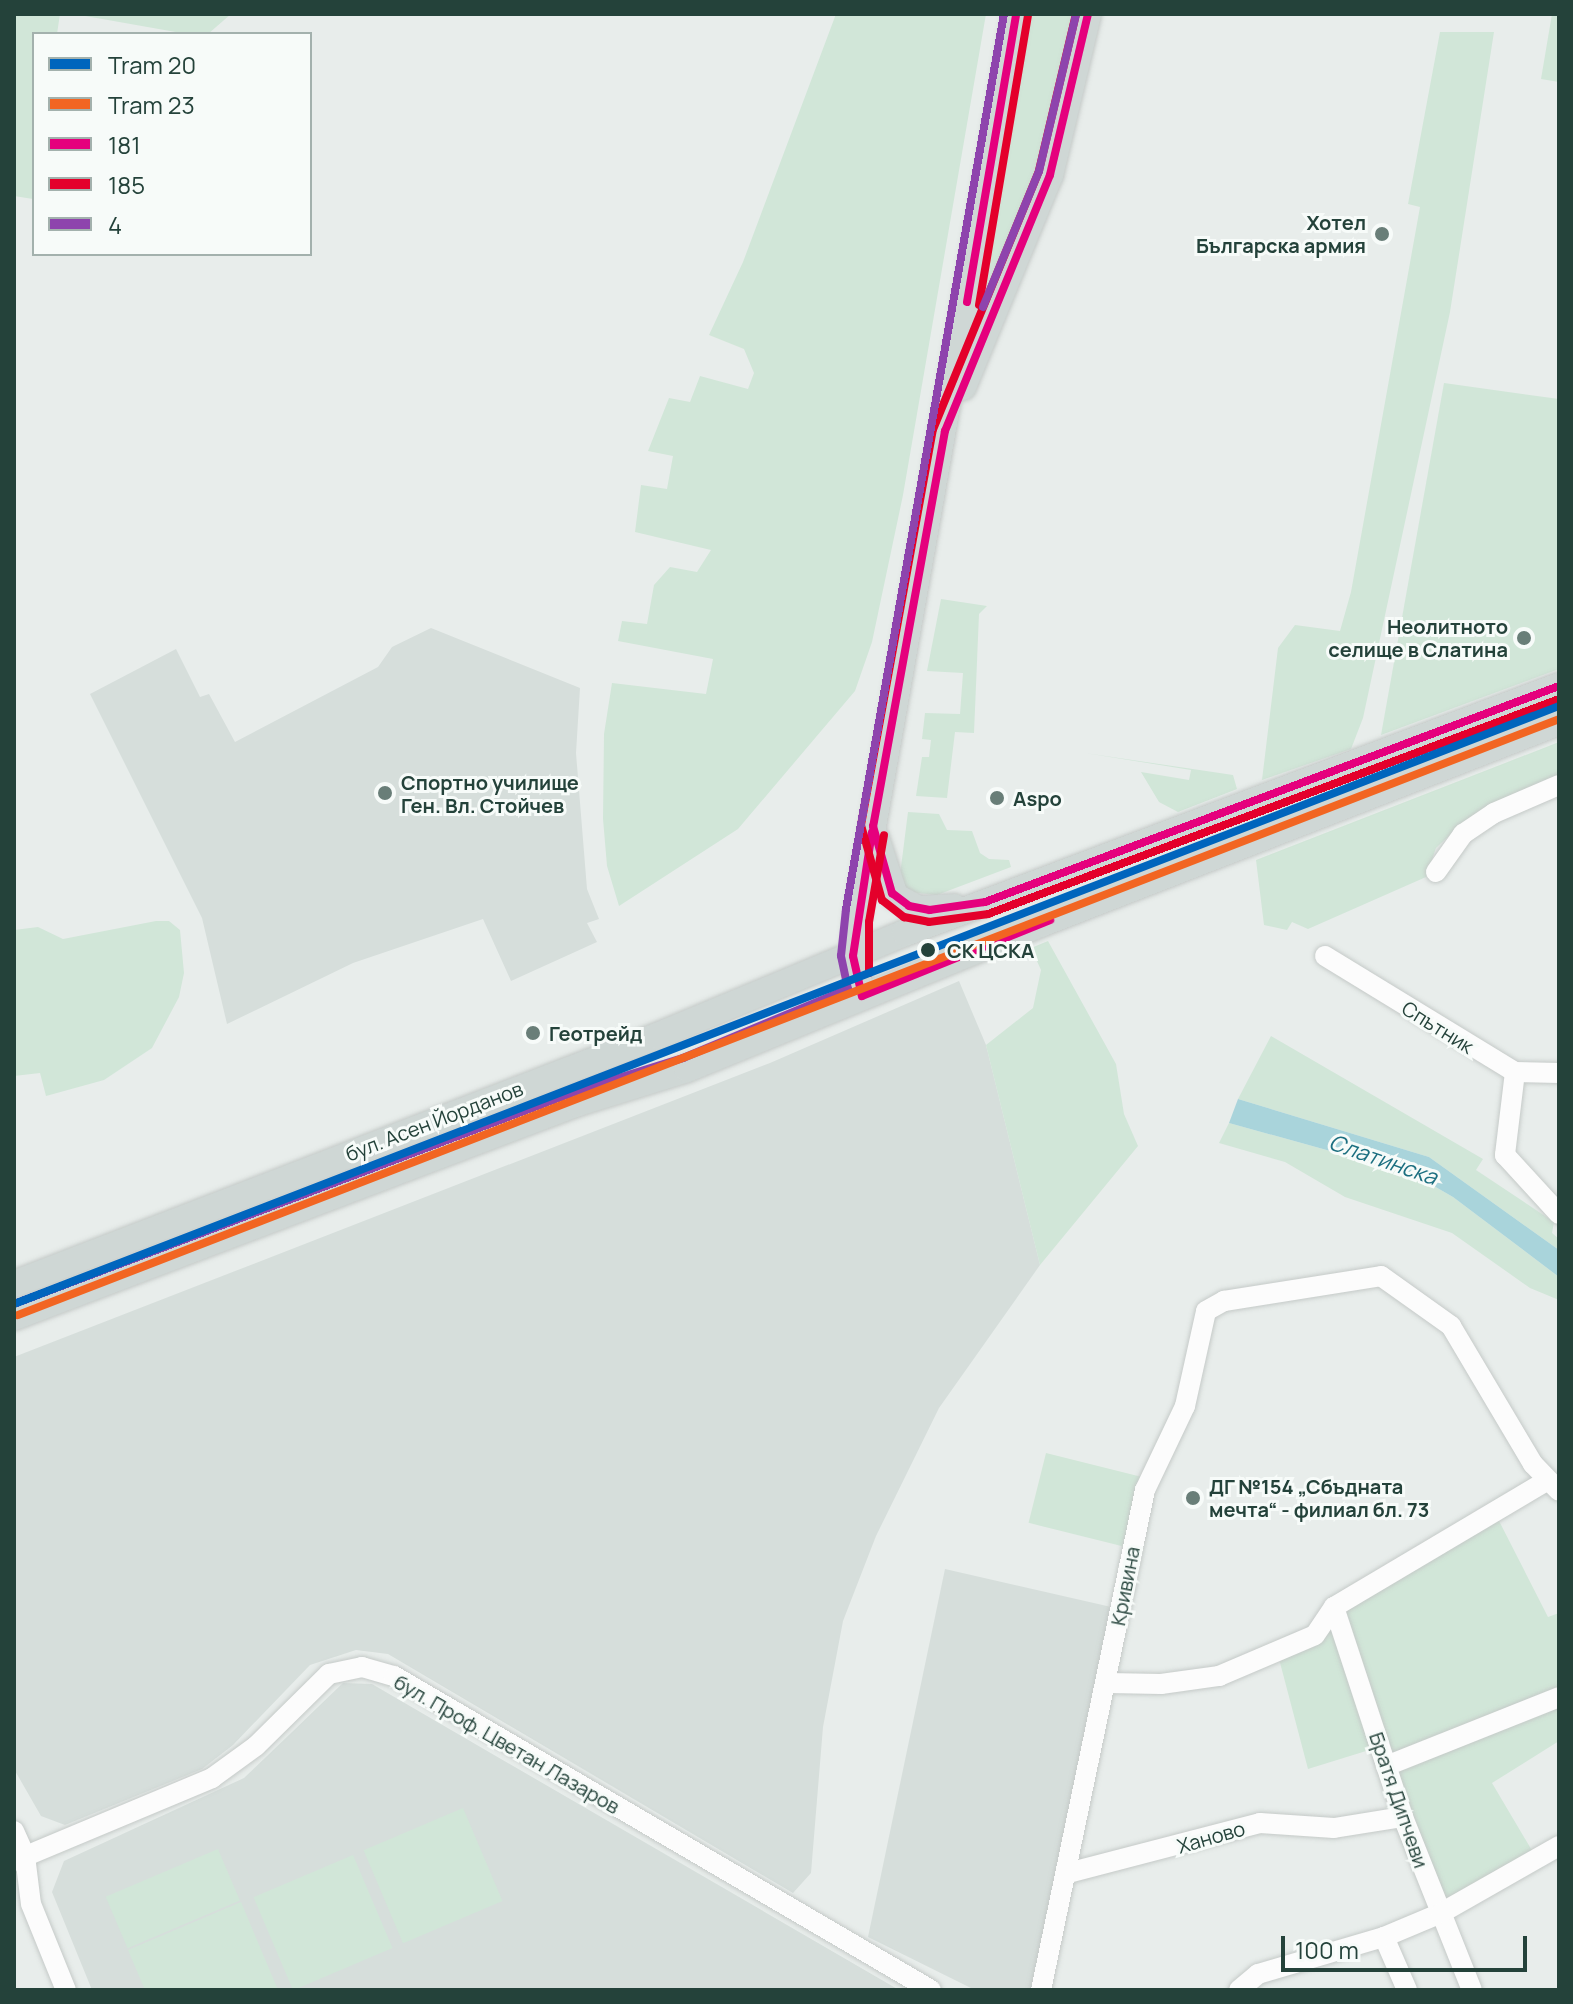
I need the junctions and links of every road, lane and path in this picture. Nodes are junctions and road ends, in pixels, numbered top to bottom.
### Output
1 (1016, 14) edge
2 (1088, 14) edge
3 (945, 431) junction
4 (1559, 686) edge
5 (1559, 722) edge
6 (1559, 785) edge
7 (873, 826) junction
8 (1436, 872) dead end
9 (985, 902) junction
10 (853, 956) junction
11 (1325, 956) dead end
12 (862, 996) junction
13 (1515, 1072) junction
14 (1559, 1073) edge
15 (1559, 1214) edge
16 (14, 1284) edge
17 (14, 1317) edge
18 (1553, 1486) edge
19 (1334, 1607) junction
20 (1108, 1683) junction
21 (1559, 1697) edge
22 (1386, 1766) junction
23 (1403, 1817) junction
24 (14, 1831) edge
25 (1558, 1850) edge
26 (19, 1858) edge
27 (1068, 1873) junction
28 (14, 1885) edge
29 (31, 1904) junction
30 (1441, 1913) junction
31 (1384, 1937) junction
32 (66, 1990) edge
33 (931, 1990) edge
34 (1041, 1990) edge
35 (1239, 1990) edge
36 (1407, 1990) edge
37 (1472, 1990) edge

1 - 3 main road
2 - 3 main road
3 - 7 main road
4 - 9 main road
5 - 12 main road, бул. Асен Йорданов
6 - 8 street
7 - 9 main road
7 - 10 main road
9 - 10 main road, бул. Асен Йорданов
10 - 12 main road
10 - 16 main road, бул. Асен Йорданов
11 - 13 street, Спътник
12 - 17 main road, бул. Асен Йорданов
13 - 14 street
13 - 15 street
18 - 19 street
18 - 20 street, Кривина
19 - 20 street
19 - 22 street, Братя Дипчеви
20 - 27 street, Кривина
21 - 22 street
22 - 23 street, Братя Дипчеви
23 - 27 street, Ханово
23 - 30 street, Братя Дипчеви
24 - 26 street
25 - 30 street
26 - 29 street
26 - 33 street, бул. Проф. Цветан Лазаров
27 - 34 street, Кривина
28 - 29 street
29 - 32 street
30 - 31 street
30 - 37 street, Братя Дипчеви
31 - 35 street
31 - 36 street

